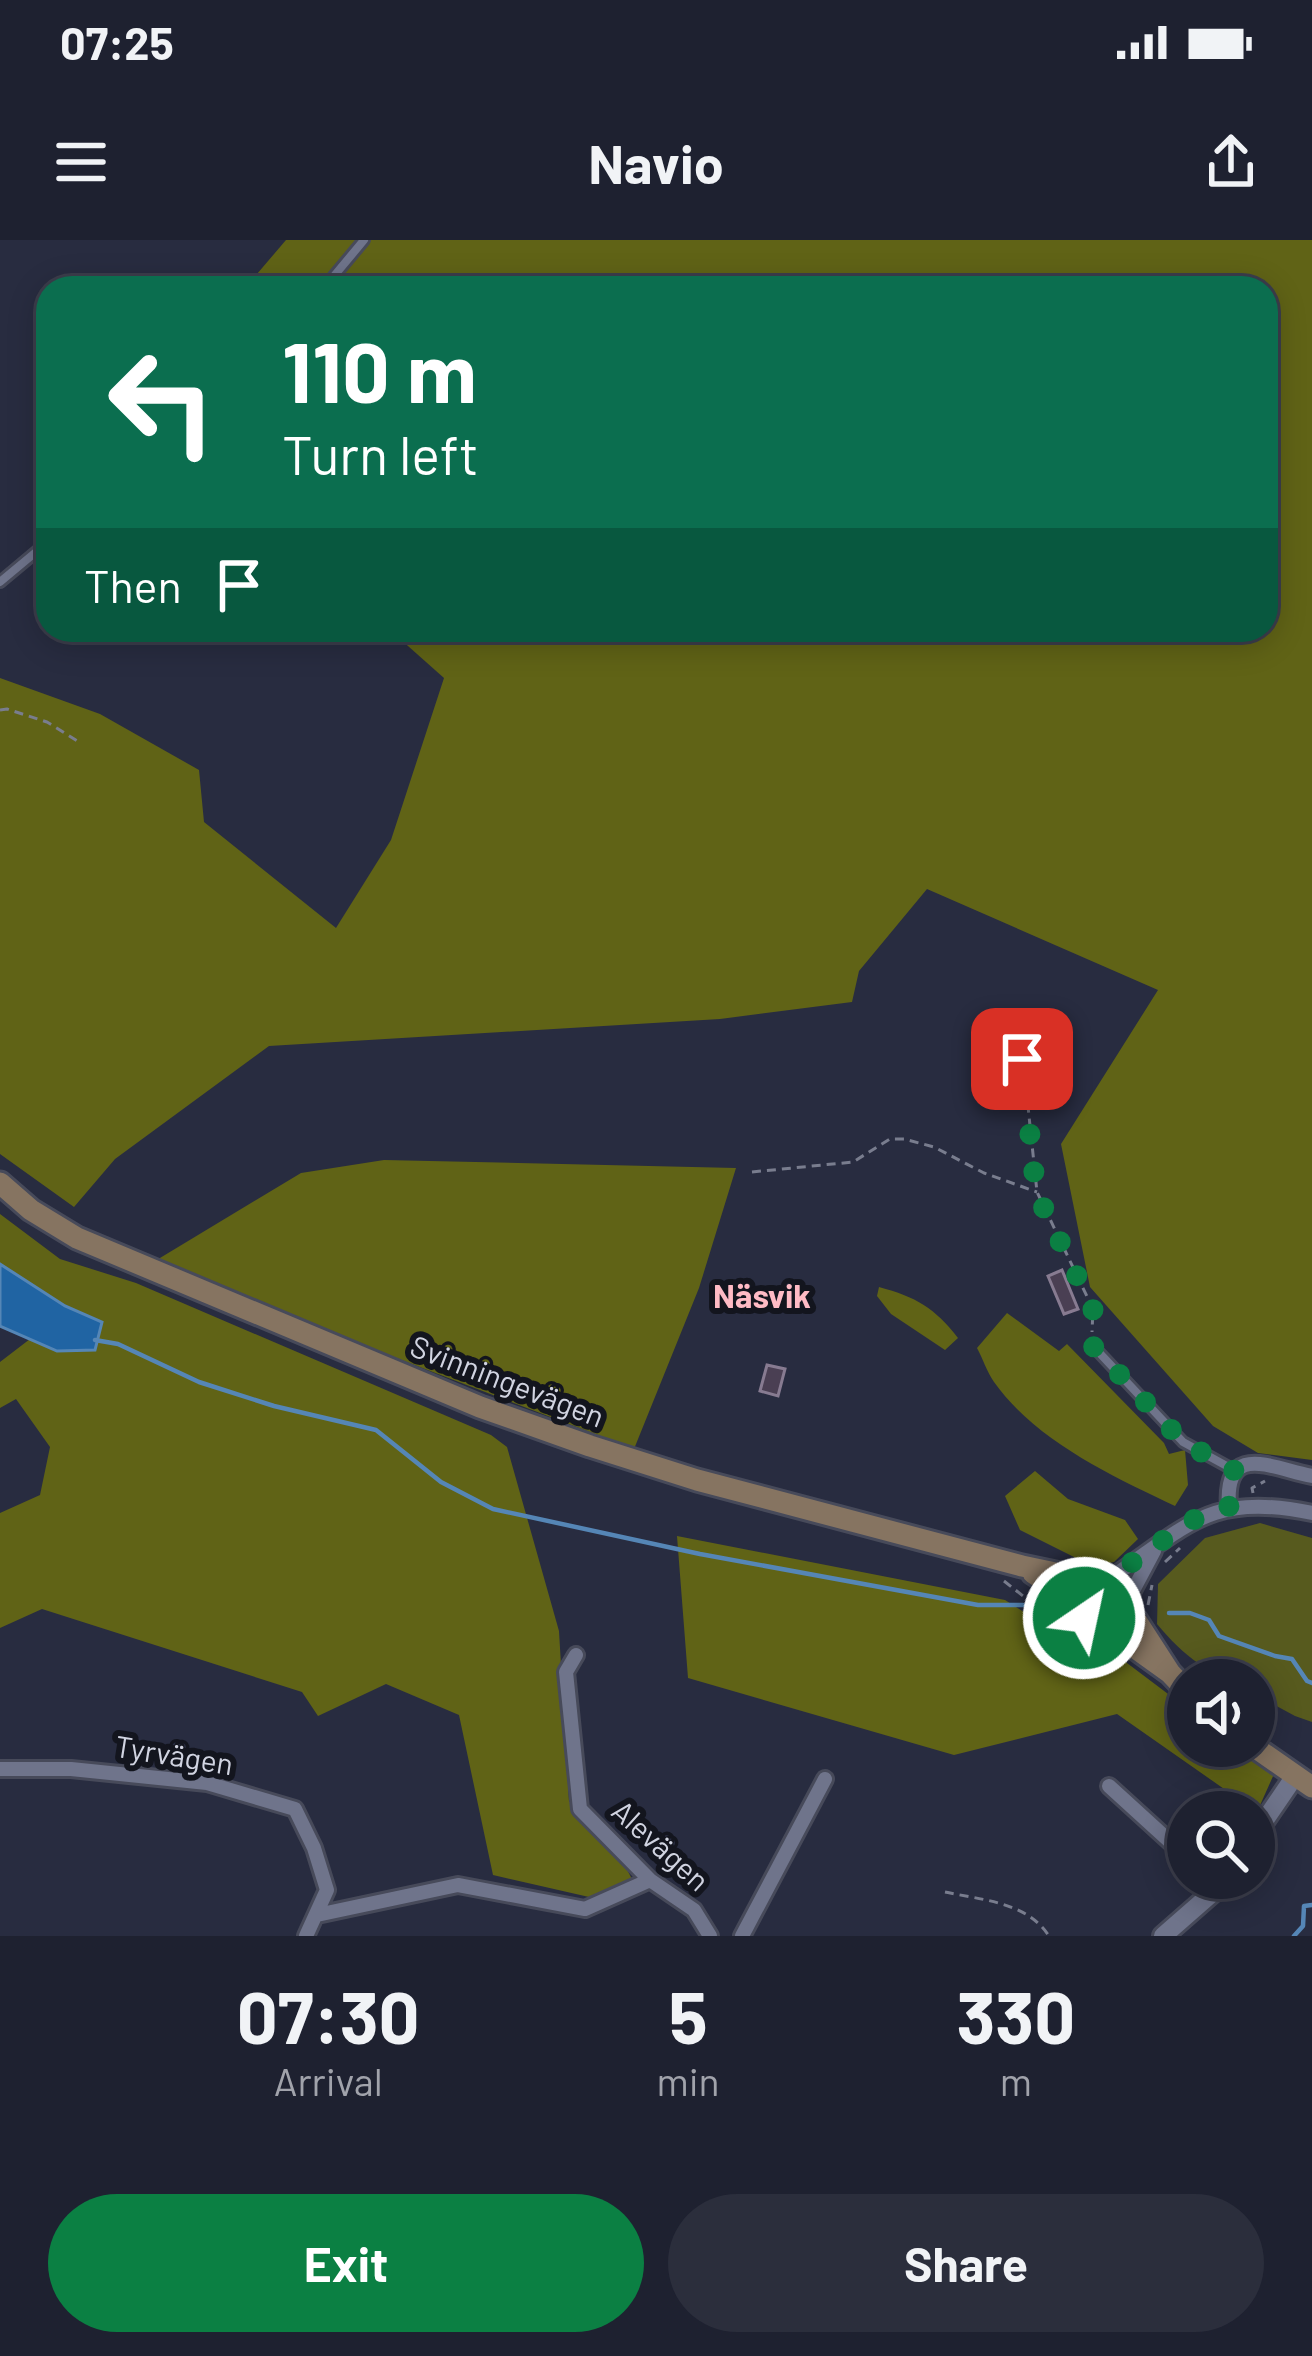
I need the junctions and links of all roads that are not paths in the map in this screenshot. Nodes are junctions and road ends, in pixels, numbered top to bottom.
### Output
1 (364, 240) edge
2 (334, 276) edge
3 (36, 552) edge
4 (0, 582) edge
5 (0, 1183) edge
6 (1092, 1345) road end
7 (1234, 1470) junction
8 (1306, 1475) edge
9 (1229, 1507) junction
10 (1312, 1513) edge
11 (1156, 1546) junction
12 (1022, 1566) junction
13 (1102, 1582) junction
14 (1128, 1604) junction
15 (1082, 1612) junction
16 (1102, 1629) junction
17 (576, 1655) dead end
18 (1167, 1668) edge
19 (1167, 1671) edge
20 (1275, 1761) edge
21 (0, 1769) edge
22 (825, 1779) dead end
23 (1304, 1781) edge
24 (1109, 1786) dead end
25 (1275, 1813) edge
26 (1167, 1839) edge
27 (650, 1880) junction
28 (1200, 1899) edge
29 (317, 1915) junction
30 (306, 1936) edge
31 (710, 1936) edge
32 (742, 1936) edge
33 (1163, 1936) edge

1 - 2 lane
3 - 4 lane
5 - 12 main road, Svinningevägen
6 - 7 lane
7 - 8 street
7 - 9 street
9 - 10 street
9 - 11 street
11 - 13 street
11 - 14 street
12 - 13 main road, Svinningevägen
12 - 15 main road, Svinningevägen
13 - 14 main road, Svinningevägen
13 - 15 main road
14 - 16 main road
14 - 18 main road, Svinningevägen
15 - 16 main road, Svinningevägen
16 - 19 main road, Svinningevägen
17 - 27 street, Alevägen
20 - 23 main road
21 - 29 street, Tyrvägen
22 - 32 street
23 - 25 street
24 - 26 street
27 - 29 street
27 - 31 street, Alevägen
28 - 33 street
29 - 30 street

